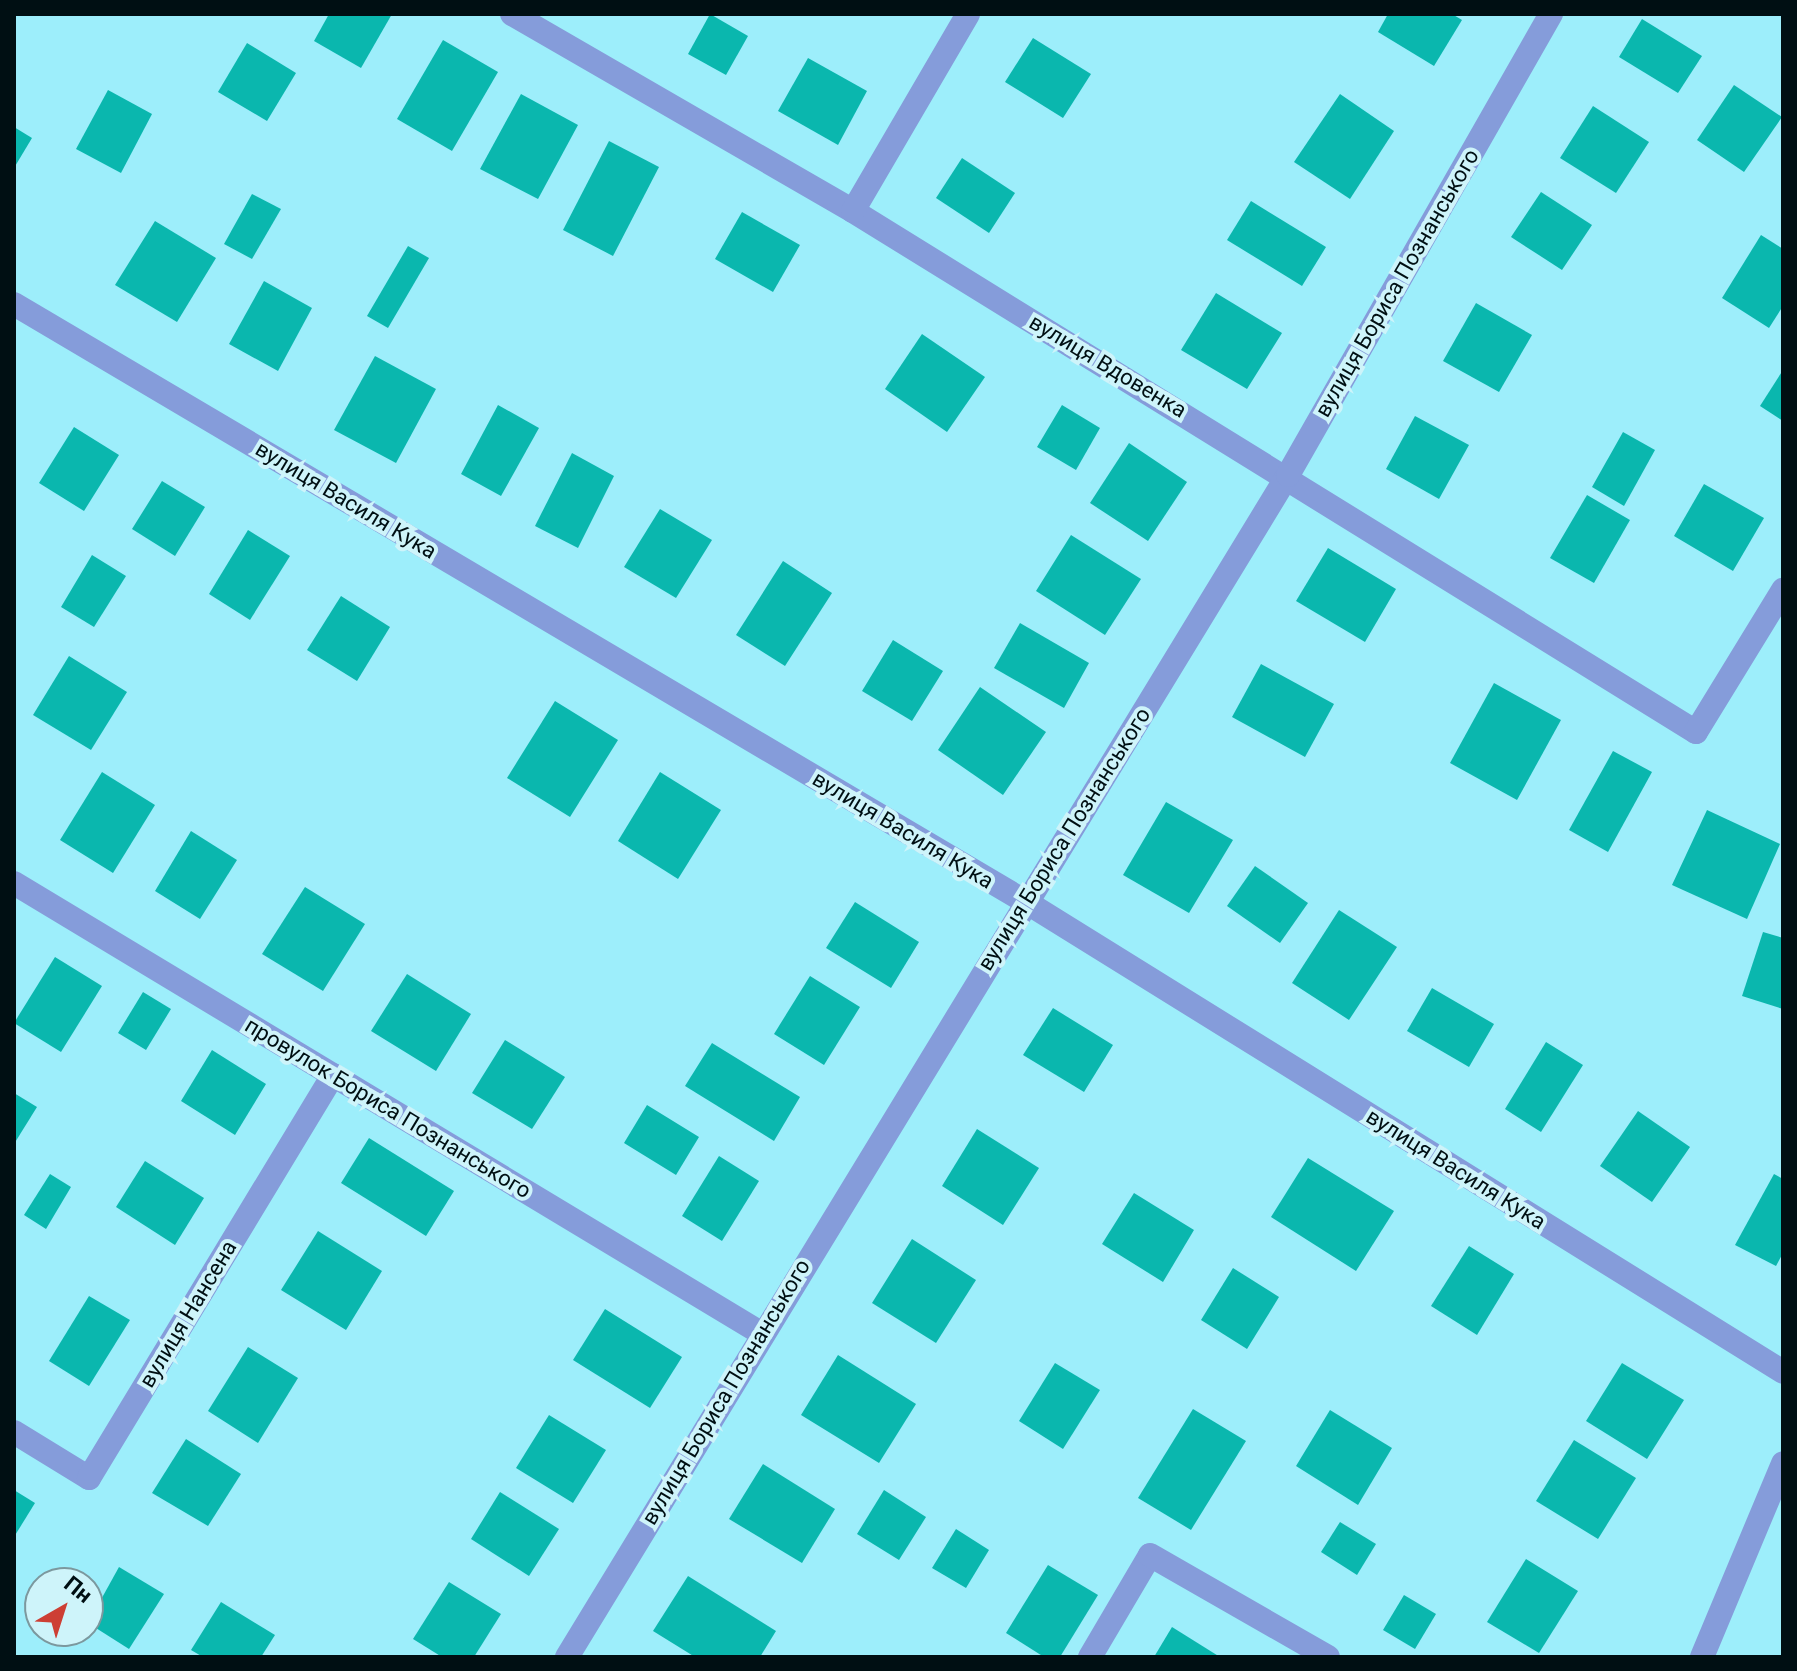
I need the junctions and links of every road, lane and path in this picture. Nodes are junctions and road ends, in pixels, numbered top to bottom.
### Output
1 (512, 14) edge
2 (968, 14) edge
3 (1551, 14) edge
4 (853, 211) junction
5 (14, 304) edge
6 (1288, 475) junction
7 (1783, 590) edge
8 (14, 883) edge
9 (1026, 902) junction
10 (333, 1075) junction
11 (761, 1333) junction
12 (1783, 1372) edge
13 (14, 1432) edge
14 (1783, 1463) edge
15 (567, 1657) edge
16 (1090, 1657) edge
17 (1328, 1657) edge
18 (1702, 1657) edge

1 - 4 street, вулиця Вдовенка
2 - 4 street
3 - 6 street, вулиця Бориса Познанського
4 - 6 street, вулиця Вдовенка
5 - 9 street, вулиця Василя Кука
6 - 7 street, вулиця Вдовенка
6 - 9 street, вулиця Бориса Познанського
8 - 10 street, провулок Бориса Познанського
9 - 11 street, вулиця Бориса Познанського
9 - 12 street, вулиця Василя Кука
10 - 11 street, провулок Бориса Познанського
10 - 13 street, вулиця Нансена
11 - 15 street, вулиця Бориса Познанського
14 - 18 street
16 - 17 street

